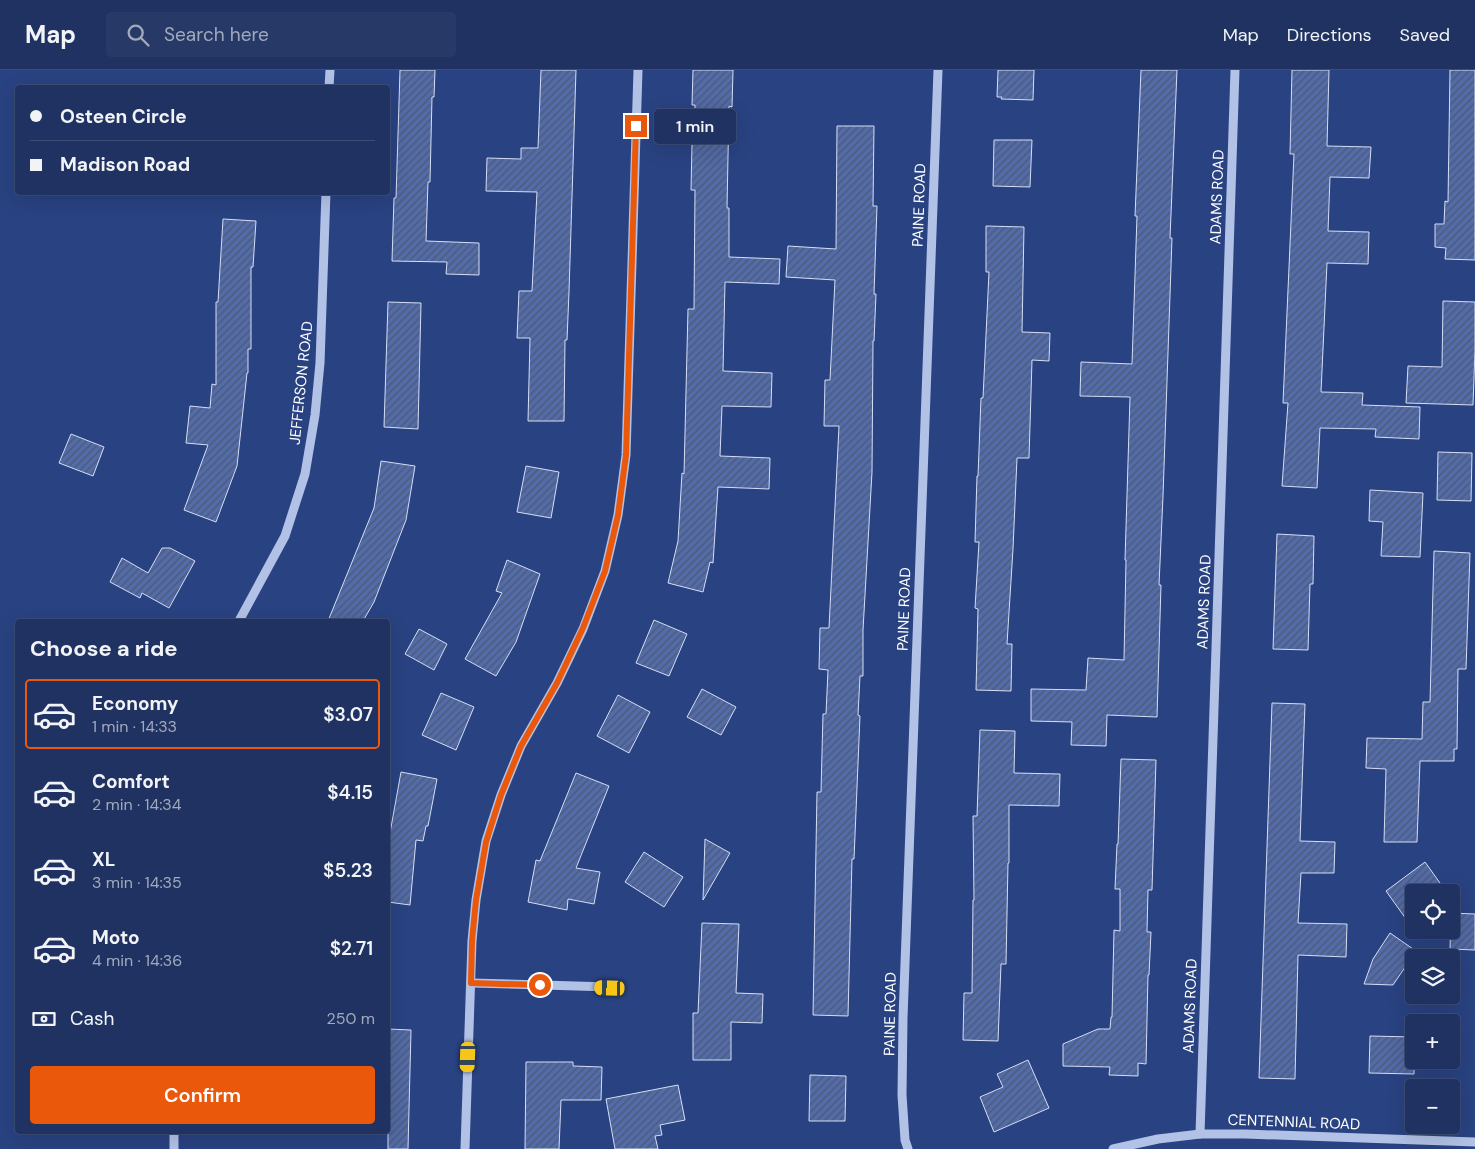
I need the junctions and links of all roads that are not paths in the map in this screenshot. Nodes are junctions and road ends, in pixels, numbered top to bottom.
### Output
1 (330, 70) edge
2 (638, 70) edge
3 (938, 70) edge
4 (1235, 70) edge
5 (329, 85) edge
6 (326, 195) edge
7 (240, 619) edge
8 (471, 983) junction
9 (610, 988) dead end
10 (174, 1134) edge
11 (1200, 1134) junction
12 (1475, 1142) edge
13 (174, 1149) edge
14 (465, 1149) edge
15 (908, 1149) edge
16 (1113, 1149) edge

1 - 5 street
2 - 8 street
3 - 15 street, PAINE ROAD
4 - 11 street, ADAMS ROAD
6 - 7 street, JEFFERSON ROAD
8 - 9 street
8 - 14 street
10 - 13 street
11 - 12 street, CENTENNIAL ROAD
11 - 16 street, CENTENNIAL ROAD

